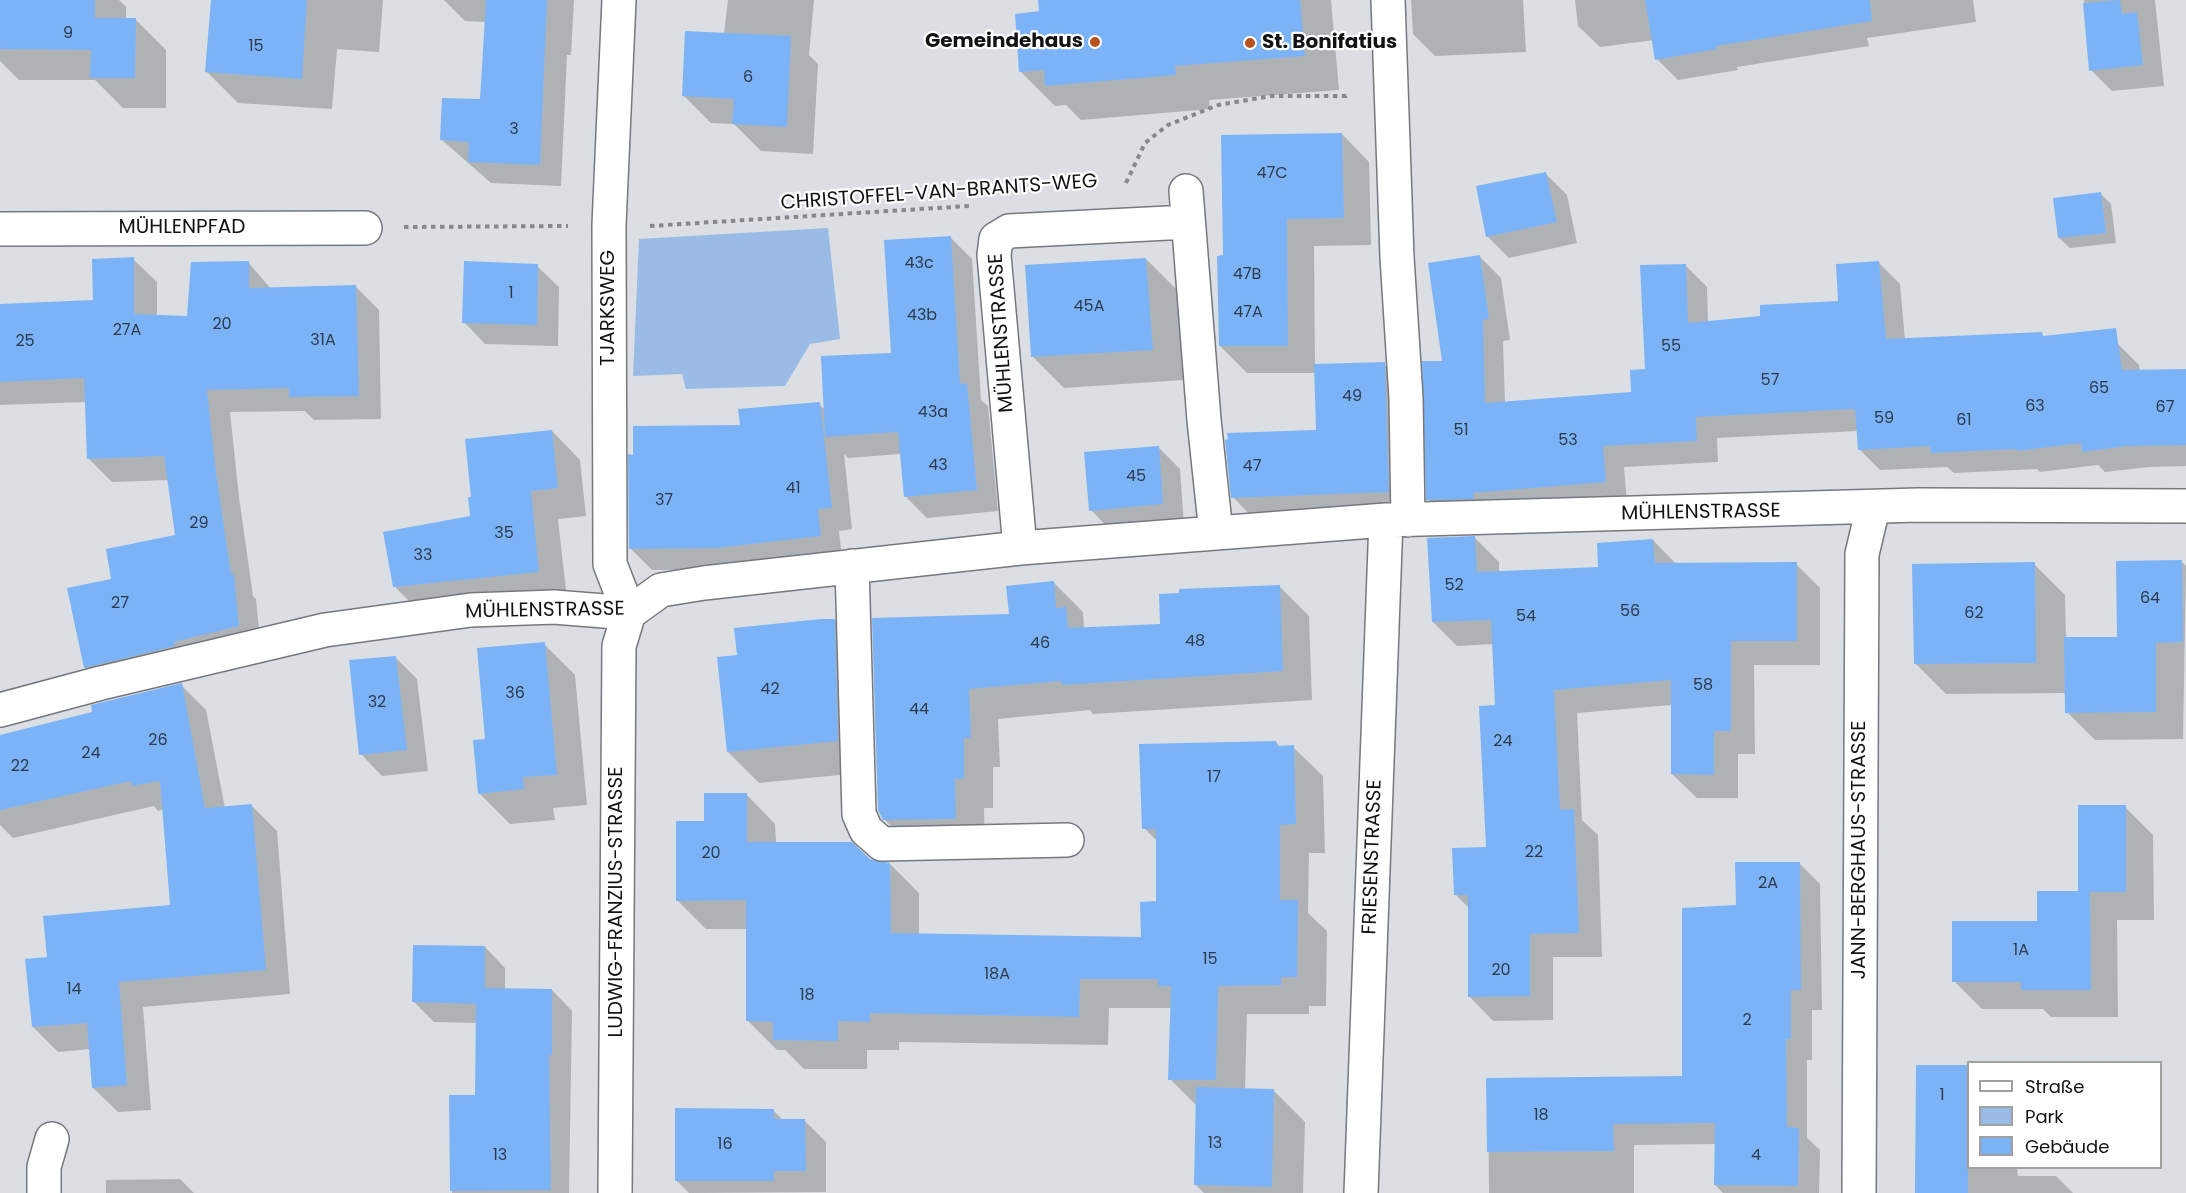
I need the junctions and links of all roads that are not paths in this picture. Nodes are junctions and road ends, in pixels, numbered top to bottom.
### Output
1 (619, 0) edge
2 (1388, 0) edge
3 (365, 228) road end
4 (0, 229) edge
5 (2186, 506) edge
6 (1873, 508) junction
7 (1397, 520) junction
8 (1216, 533) junction
9 (1020, 548) junction
10 (852, 566) junction
11 (629, 613) junction
12 (0, 708) edge
13 (1067, 840) dead end
14 (52, 1140) dead end
15 (44, 1193) edge
16 (615, 1193) edge
17 (1361, 1193) edge
18 (1859, 1193) edge

1 - 11 street, TJARKSWEG
2 - 7 street, FRIESENSTRASSE
3 - 4 street, MÜHLENPFAD
5 - 6 street, MÜHLENSTRASSE
6 - 7 street, MÜHLENSTRASSE
6 - 18 street, JANN-BERGHAUS-STRASSE
7 - 8 street, MÜHLENSTRASSE
7 - 17 street, FRIESENSTRASSE
8 - 9 street, MÜHLENSTRASSE
8 - 9 street, MÜHLENSTRASSE
9 - 10 street, MÜHLENSTRASSE
10 - 11 street, MÜHLENSTRASSE
10 - 13 street
11 - 12 street, MÜHLENSTRASSE
11 - 16 street, LUDWIG-FRANZIUS-STRASSE
14 - 15 street

